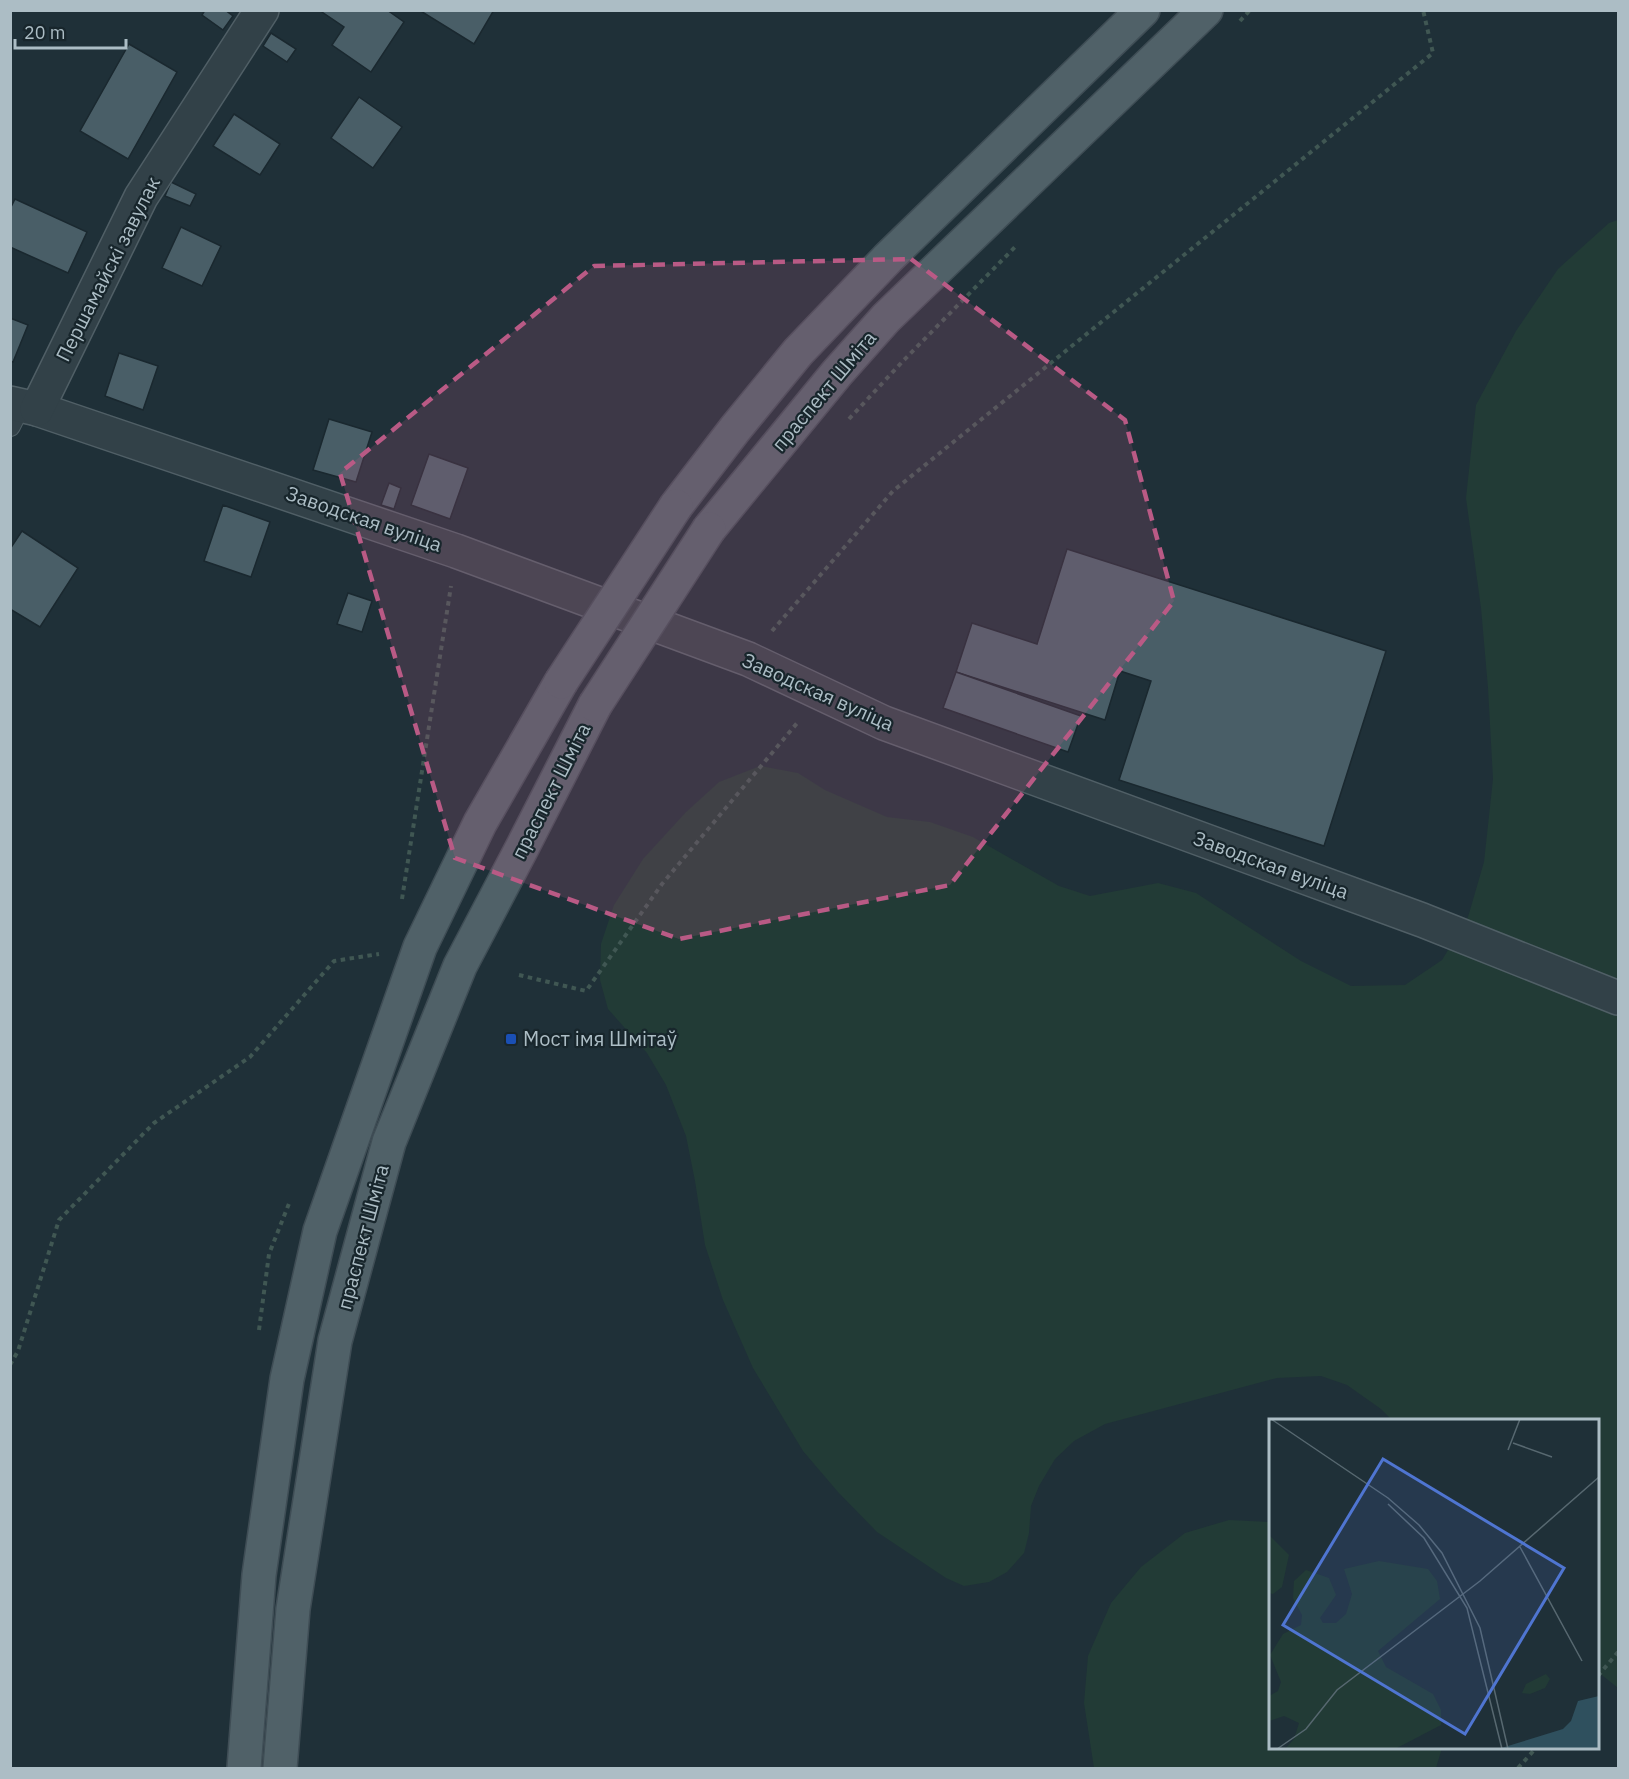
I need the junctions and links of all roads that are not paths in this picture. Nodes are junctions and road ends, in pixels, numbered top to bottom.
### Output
1 (262, 10) edge
2 (1143, 10) edge
3 (1206, 10) edge
4 (19, 411) edge
5 (1618, 998) edge
6 (244, 1768) edge
7 (280, 1768) edge

1 - 4 street, Першамайскі завулак
2 - 6 main road, праспект Шміта, bridge
3 - 7 main road, праспект Шміта, bridge
4 - 5 street, Заводская вуліца

